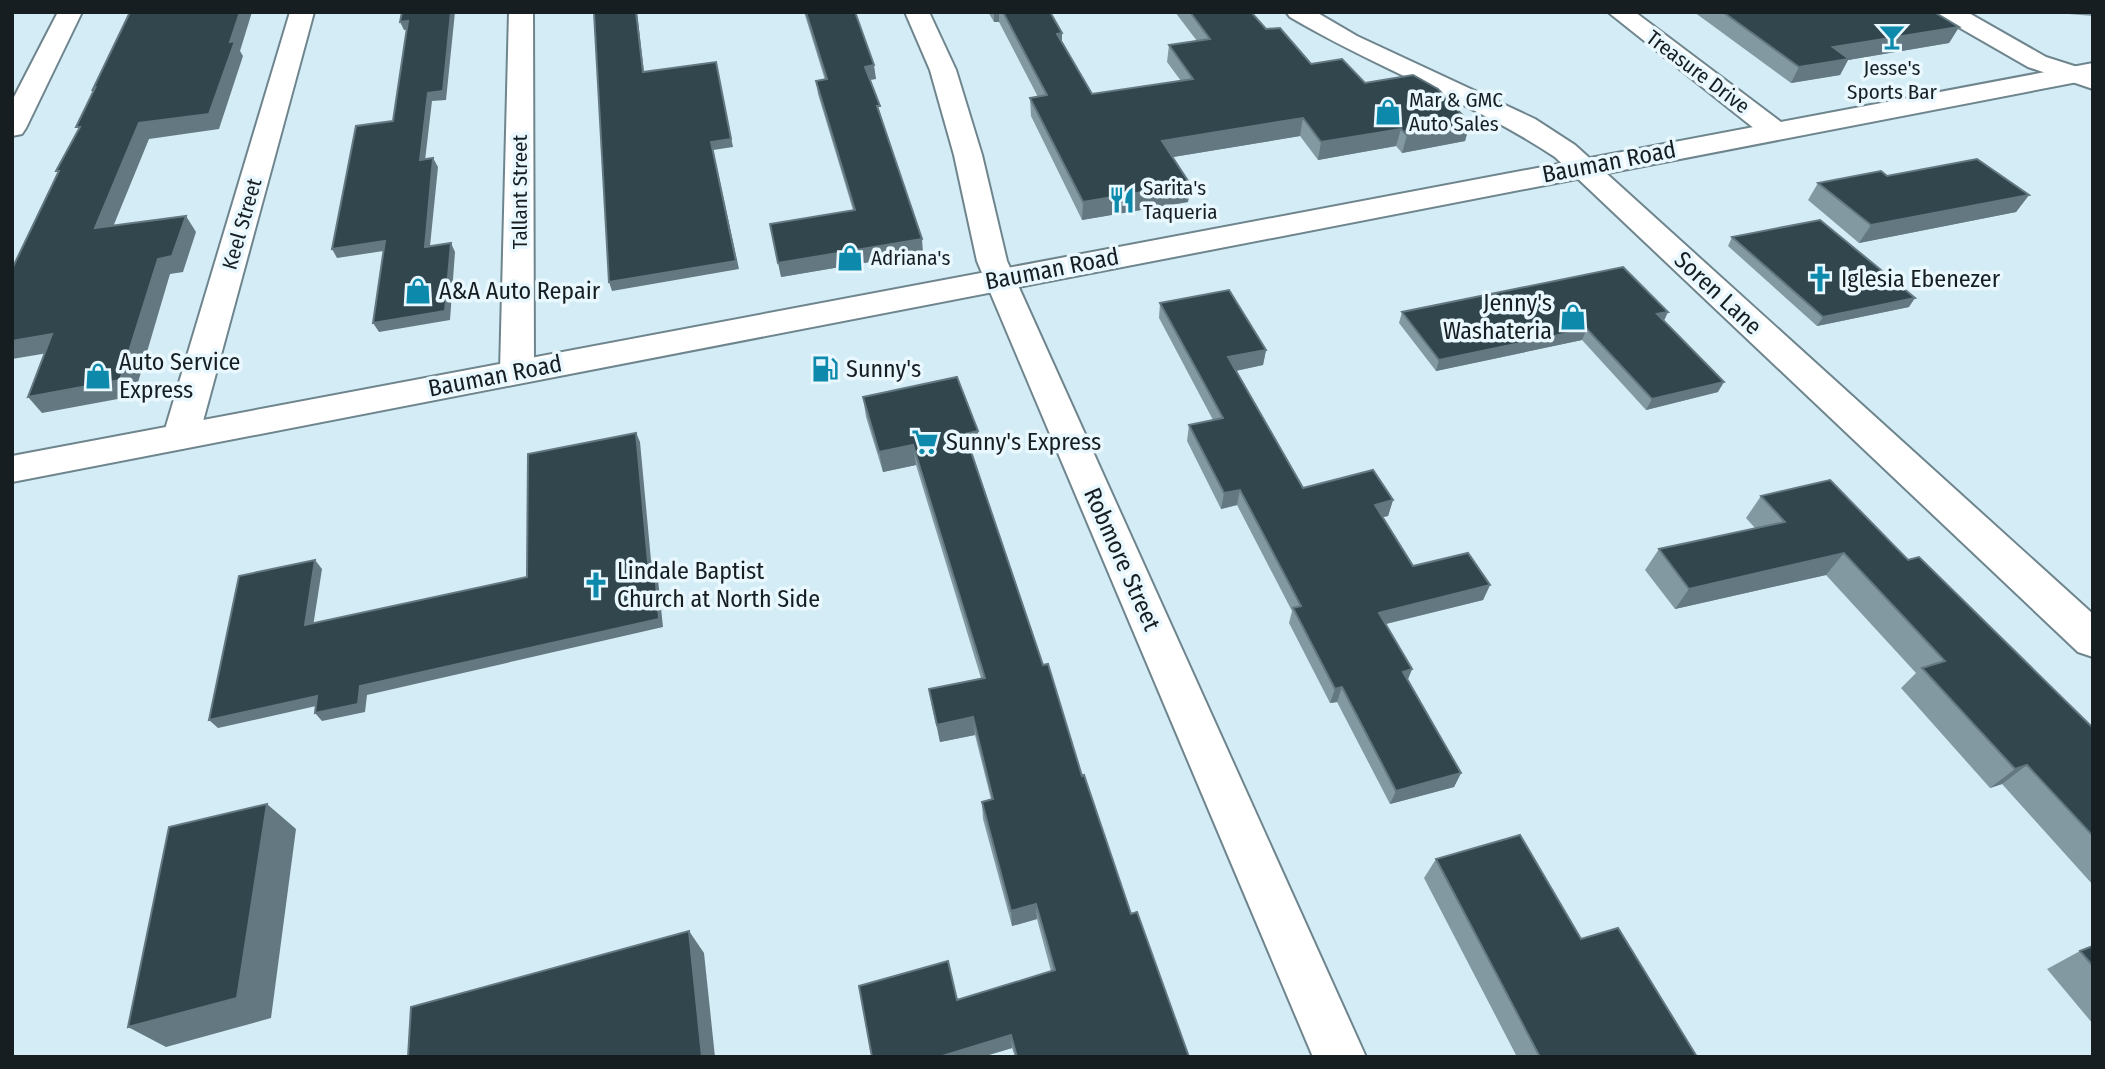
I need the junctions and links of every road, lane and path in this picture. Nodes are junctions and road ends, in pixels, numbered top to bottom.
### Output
1 (70, 12) edge
2 (302, 12) edge
3 (521, 12) edge
4 (917, 12) edge
5 (1298, 12) edge
6 (1620, 12) edge
7 (1949, 12) edge
8 (2087, 75) edge
9 (12, 128) edge
10 (1775, 131) junction
11 (1582, 167) junction
12 (1000, 279) junction
13 (517, 372) junction
14 (181, 436) junction
15 (12, 469) edge
16 (2093, 640) edge
17 (1340, 1057) edge

1 - 9 street
2 - 14 street, Keel Street
3 - 13 street, Tallant Street
4 - 12 street, Robmore Street
5 - 11 street, Soren Lane
6 - 10 street, Treasure Drive
7 - 8 street
8 - 10 street, Bauman Road
10 - 11 street, Bauman Road
11 - 12 street, Bauman Road
11 - 16 street, Soren Lane
12 - 13 street, Bauman Road
12 - 17 street, Robmore Street
13 - 14 street, Bauman Road
14 - 15 street, Bauman Road

